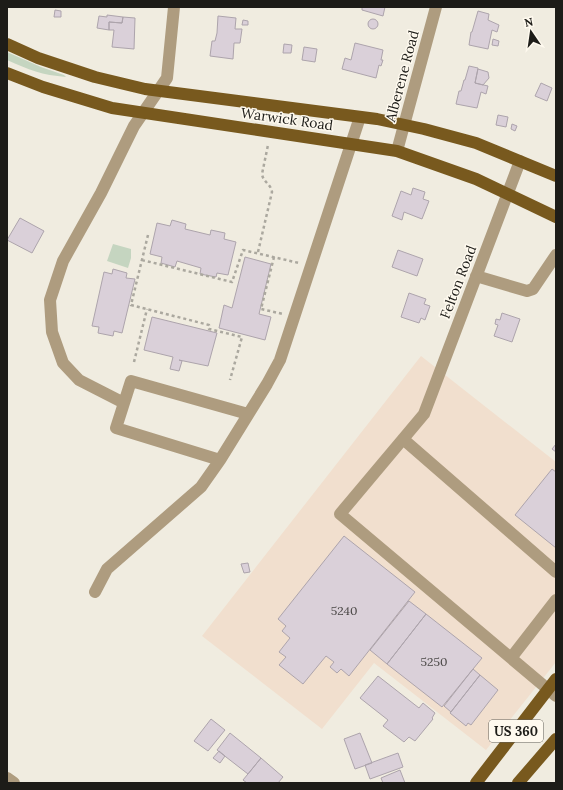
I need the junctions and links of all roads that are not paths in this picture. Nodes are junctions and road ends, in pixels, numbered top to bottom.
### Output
1 (174, 7) edge
2 (436, 7) edge
3 (7, 44) edge
4 (7, 73) edge
5 (158, 91) junction
6 (143, 113) junction
7 (360, 117) junction
8 (405, 125) junction
9 (351, 143) junction
10 (397, 151) junction
11 (520, 161) junction
12 (556, 176) edge
13 (508, 194) junction
14 (556, 217) edge
15 (556, 255) edge
16 (476, 276) junction
17 (124, 403) junction
18 (248, 414) junction
19 (403, 439) junction
20 (220, 460) junction
21 (556, 572) edge
22 (95, 592) dead end
23 (556, 600) edge
24 (510, 658) junction
25 (556, 679) edge
26 (552, 692) edge
27 (556, 739) edge
28 (7, 778) edge
29 (14, 783) edge
30 (476, 783) edge
31 (518, 783) edge

1 - 5 street
2 - 8 street, Alberene Road
3 - 5 main road, Warwick Road
4 - 6 main road, Warwick Road
5 - 6 street
5 - 7 main road, Warwick Road
6 - 9 main road, Warwick Road
6 - 17 street
7 - 8 main road, Warwick Road
7 - 9 street
8 - 10 street, Alberene Road
8 - 11 main road, Warwick Road
9 - 10 main road, Warwick Road
9 - 18 street
10 - 13 main road, Warwick Road
11 - 12 main road, Warwick Road
11 - 13 street, Felton Road
13 - 14 main road, Warwick Road
13 - 16 street, Felton Road
15 - 16 street
16 - 19 street, Felton Road
17 - 18 street
17 - 20 street
18 - 20 street
19 - 21 street
19 - 24 street, Felton Road
20 - 22 street
23 - 24 street
24 - 26 street
25 - 26 main road, US 360
26 - 30 main road, US 360
27 - 31 main road, US 360
28 - 29 street

